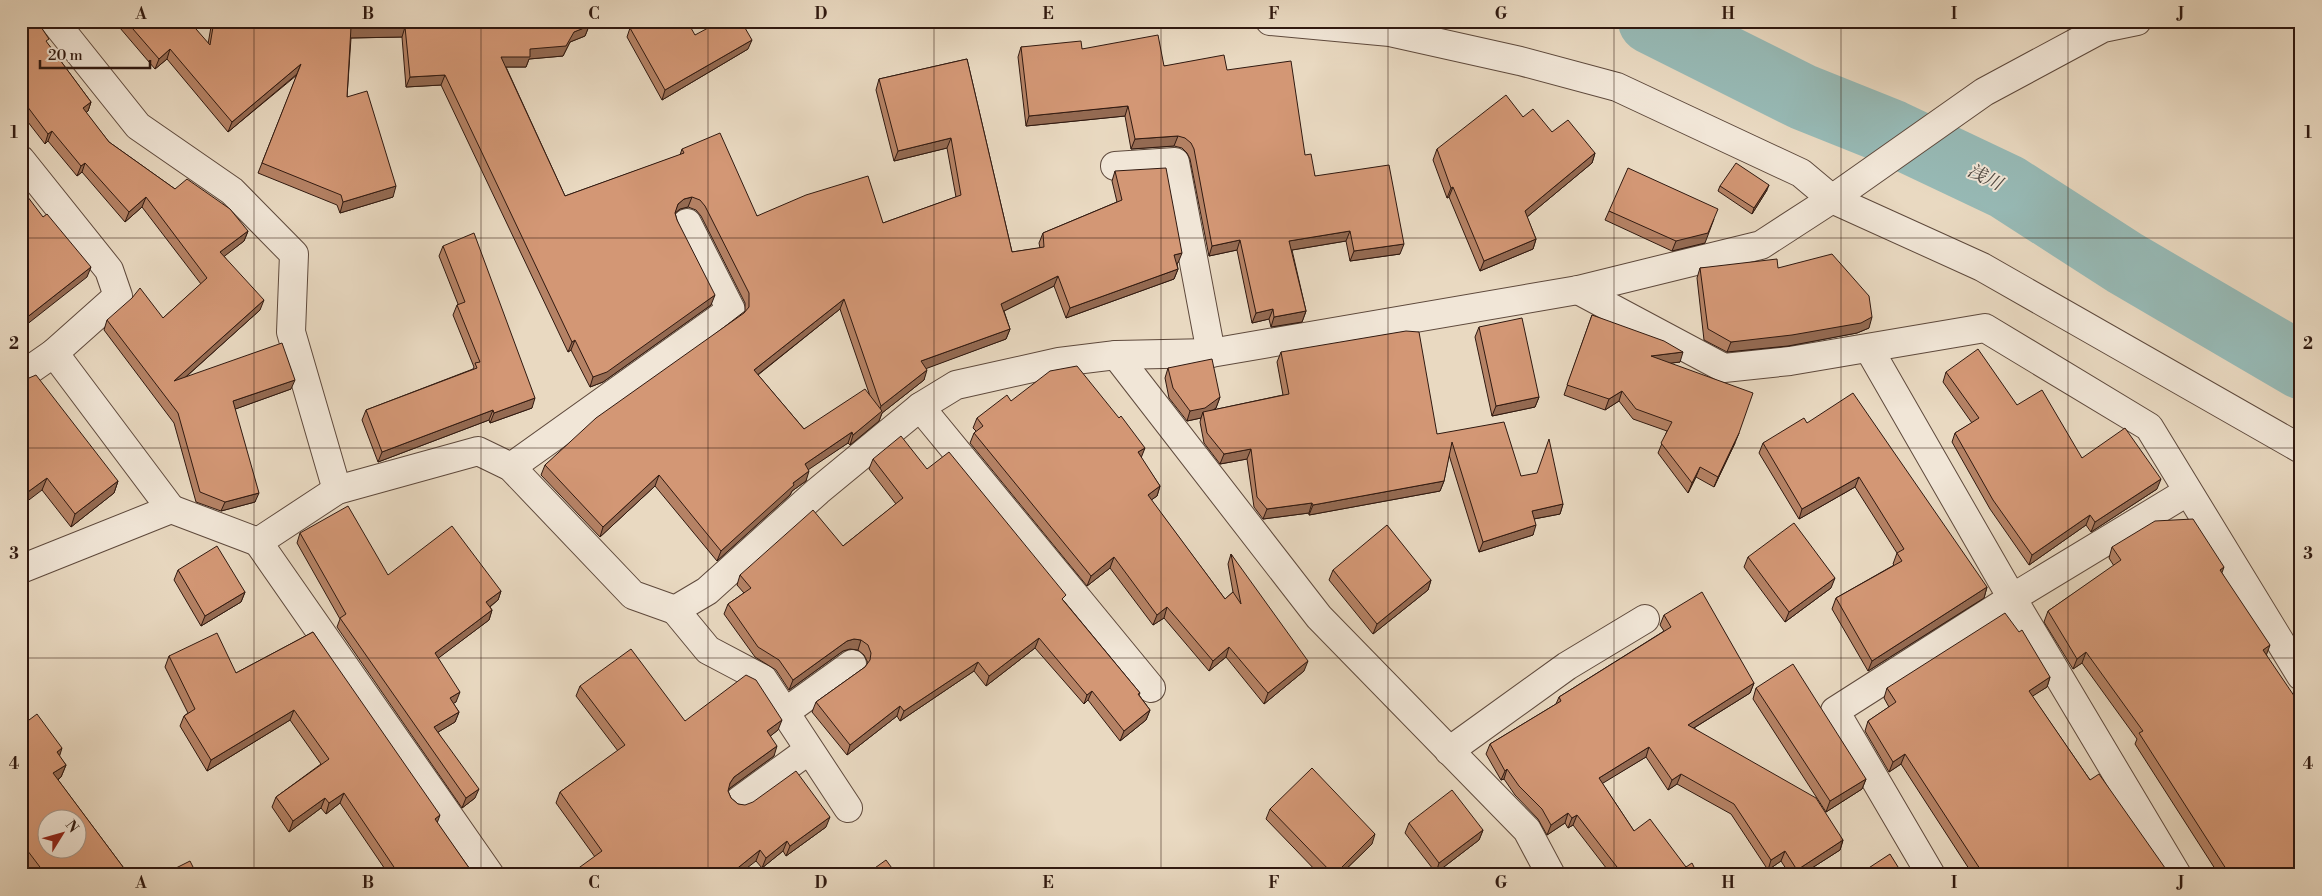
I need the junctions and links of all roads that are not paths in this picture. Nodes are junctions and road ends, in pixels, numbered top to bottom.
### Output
1 (54, 21) edge
2 (1270, 21) edge
3 (2137, 21) edge
4 (21, 160) edge
5 (1115, 166) dead end
6 (1832, 199) junction
7 (687, 223) dead end
8 (1578, 290) junction
9 (1868, 349) junction
10 (1211, 352) junction
11 (54, 353) junction
12 (1116, 355) junction
13 (21, 376) edge
14 (920, 407) junction
15 (2301, 449) edge
16 (511, 467) junction
17 (337, 490) junction
18 (2187, 492) junction
19 (171, 509) junction
20 (258, 542) junction
21 (21, 569) edge
22 (2012, 598) junction
23 (675, 610) junction
24 (1645, 619) dead end
25 (852, 664) dead end
26 (2301, 676) edge
27 (1151, 688) dead end
28 (784, 713) junction
29 (809, 750) junction
30 (1449, 751) junction
31 (740, 800) dead end
32 (848, 808) dead end
33 (490, 875) edge
34 (1551, 875) edge
35 (1931, 875) edge
36 (2177, 875) edge

1 - 17 street
2 - 6 street
3 - 6 street
4 - 11 street
5 - 10 street
6 - 8 street
6 - 15 street
7 - 16 street
8 - 9 street
8 - 10 street
9 - 18 street
9 - 22 street
10 - 12 street
11 - 13 street
11 - 19 street
12 - 14 street
12 - 30 street
14 - 23 street
14 - 27 street
16 - 17 street
16 - 23 street
17 - 20 street
18 - 22 street
18 - 26 street
19 - 20 street
19 - 21 street
20 - 33 street
22 - 35 street
22 - 36 street
23 - 28 street
24 - 30 street
25 - 28 street
28 - 29 street
29 - 31 street
29 - 32 street
30 - 34 street

